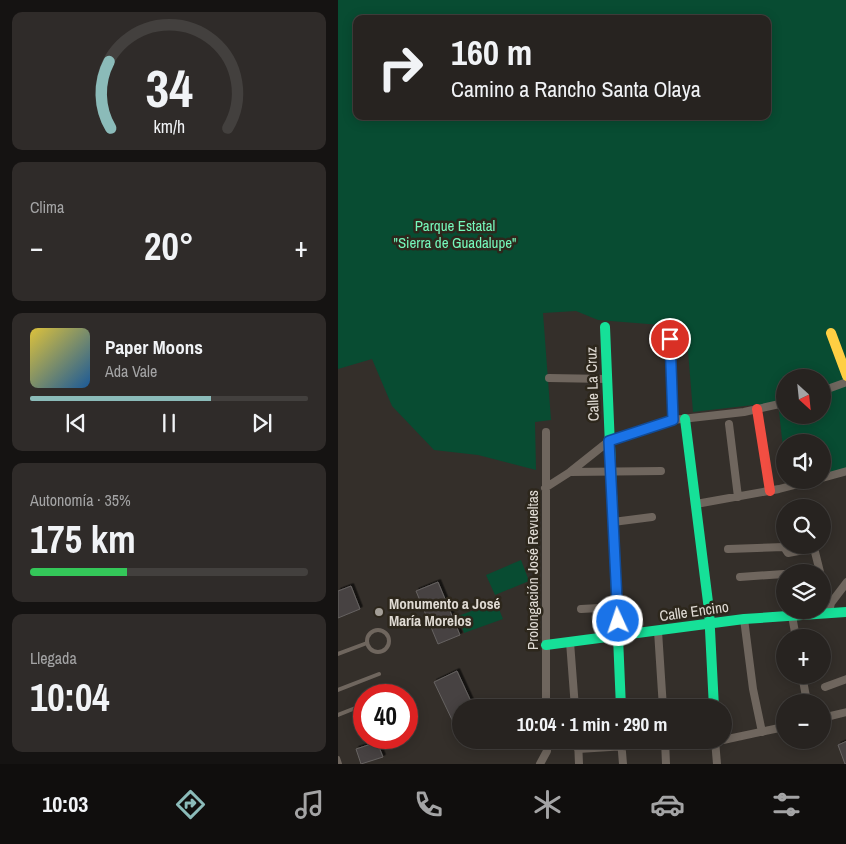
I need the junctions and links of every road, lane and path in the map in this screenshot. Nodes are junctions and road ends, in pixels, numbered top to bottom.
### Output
1 (605, 327) dead end
2 (831, 333) dead end
3 (670, 339) dead end
4 (843, 356) edge
5 (846, 376) edge
6 (549, 378) dead end
7 (607, 379) junction
8 (846, 382) edge
9 (831, 388) edge
10 (776, 405) edge
11 (757, 409) junction
12 (685, 419) junction
13 (673, 420) junction
14 (729, 424) dead end
15 (546, 432) dead end
16 (609, 441) junction
17 (611, 471) junction
18 (846, 471) edge
19 (570, 472) junction
20 (661, 472) dead end
21 (831, 475) edge
22 (546, 488) junction
23 (778, 489) edge
24 (770, 491) junction
25 (738, 496) junction
26 (696, 504) junction
27 (652, 518) dead end
28 (613, 522) junction
29 (728, 549) dead end
30 (818, 564) edge
31 (776, 575) edge
32 (740, 577) dead end
33 (846, 582) edge
34 (831, 606) edge
35 (618, 607) junction
36 (831, 608) edge
37 (581, 609) dead end
38 (846, 612) edge
39 (776, 614) edge
40 (744, 619) junction
41 (710, 625) junction
42 (658, 631) junction
43 (619, 636) junction
44 (570, 642) junction
45 (367, 643) junction
46 (546, 645) junction
47 (338, 654) edge
48 (379, 674) dead end
49 (846, 679) edge
50 (825, 687) dead end
51 (338, 690) edge
52 (546, 699) edge
53 (574, 699) edge
54 (621, 699) edge
55 (662, 699) edge
56 (714, 699) edge
57 (353, 709) edge
58 (846, 712) edge
59 (338, 715) edge
60 (831, 716) edge
61 (776, 729) edge
62 (762, 732) junction
63 (732, 738) edge
64 (547, 749) edge
65 (578, 749) edge
66 (622, 749) edge
67 (665, 749) edge
68 (718, 749) edge
69 (338, 758) edge
70 (340, 764) edge
71 (540, 764) edge
72 (579, 764) edge
73 (623, 764) edge
74 (666, 764) edge
75 (717, 764) edge

1 - 7 street, Calle La Cruz
2 - 4 street
3 - 13 street
4 - 5 street
6 - 7 street
7 - 16 street, Calle La Cruz
8 - 9 street
10 - 11 street
11 - 12 street
11 - 24 street
12 - 13 street
12 - 26 street
13 - 16 street
14 - 25 street
15 - 22 street, Prolongación José Revueltas
16 - 17 street, Calle La Cruz
16 - 19 street
17 - 19 street
17 - 20 street
17 - 28 street, Calle La Cruz
18 - 21 street
19 - 22 street
22 - 46 street, Prolongación José Revueltas
23 - 24 street
24 - 25 street
25 - 26 street
26 - 41 street
27 - 28 street
28 - 35 street, Calle La Cruz
29 - 30 street
31 - 32 street
33 - 34 street
35 - 37 street
35 - 43 street, Calle La Cruz
36 - 38 street, Calle Encino
39 - 40 street, Calle Encino
40 - 41 street, Calle Encino
40 - 62 street
41 - 42 street, Calle Encino
41 - 56 street
42 - 43 street, Calle Encino
42 - 55 street
43 - 44 street, Calle Encino
43 - 54 street, Calle La Cruz
44 - 46 street, Calle Encino
44 - 53 street
45 - 45 lane
45 - 47 lane
46 - 52 street, Prolongación José Revueltas
48 - 51 lane
49 - 50 street
57 - 59 lane
58 - 60 street
61 - 62 street
62 - 63 street
64 - 71 street
65 - 72 street
66 - 73 street
67 - 74 street
68 - 75 street
69 - 70 lane

